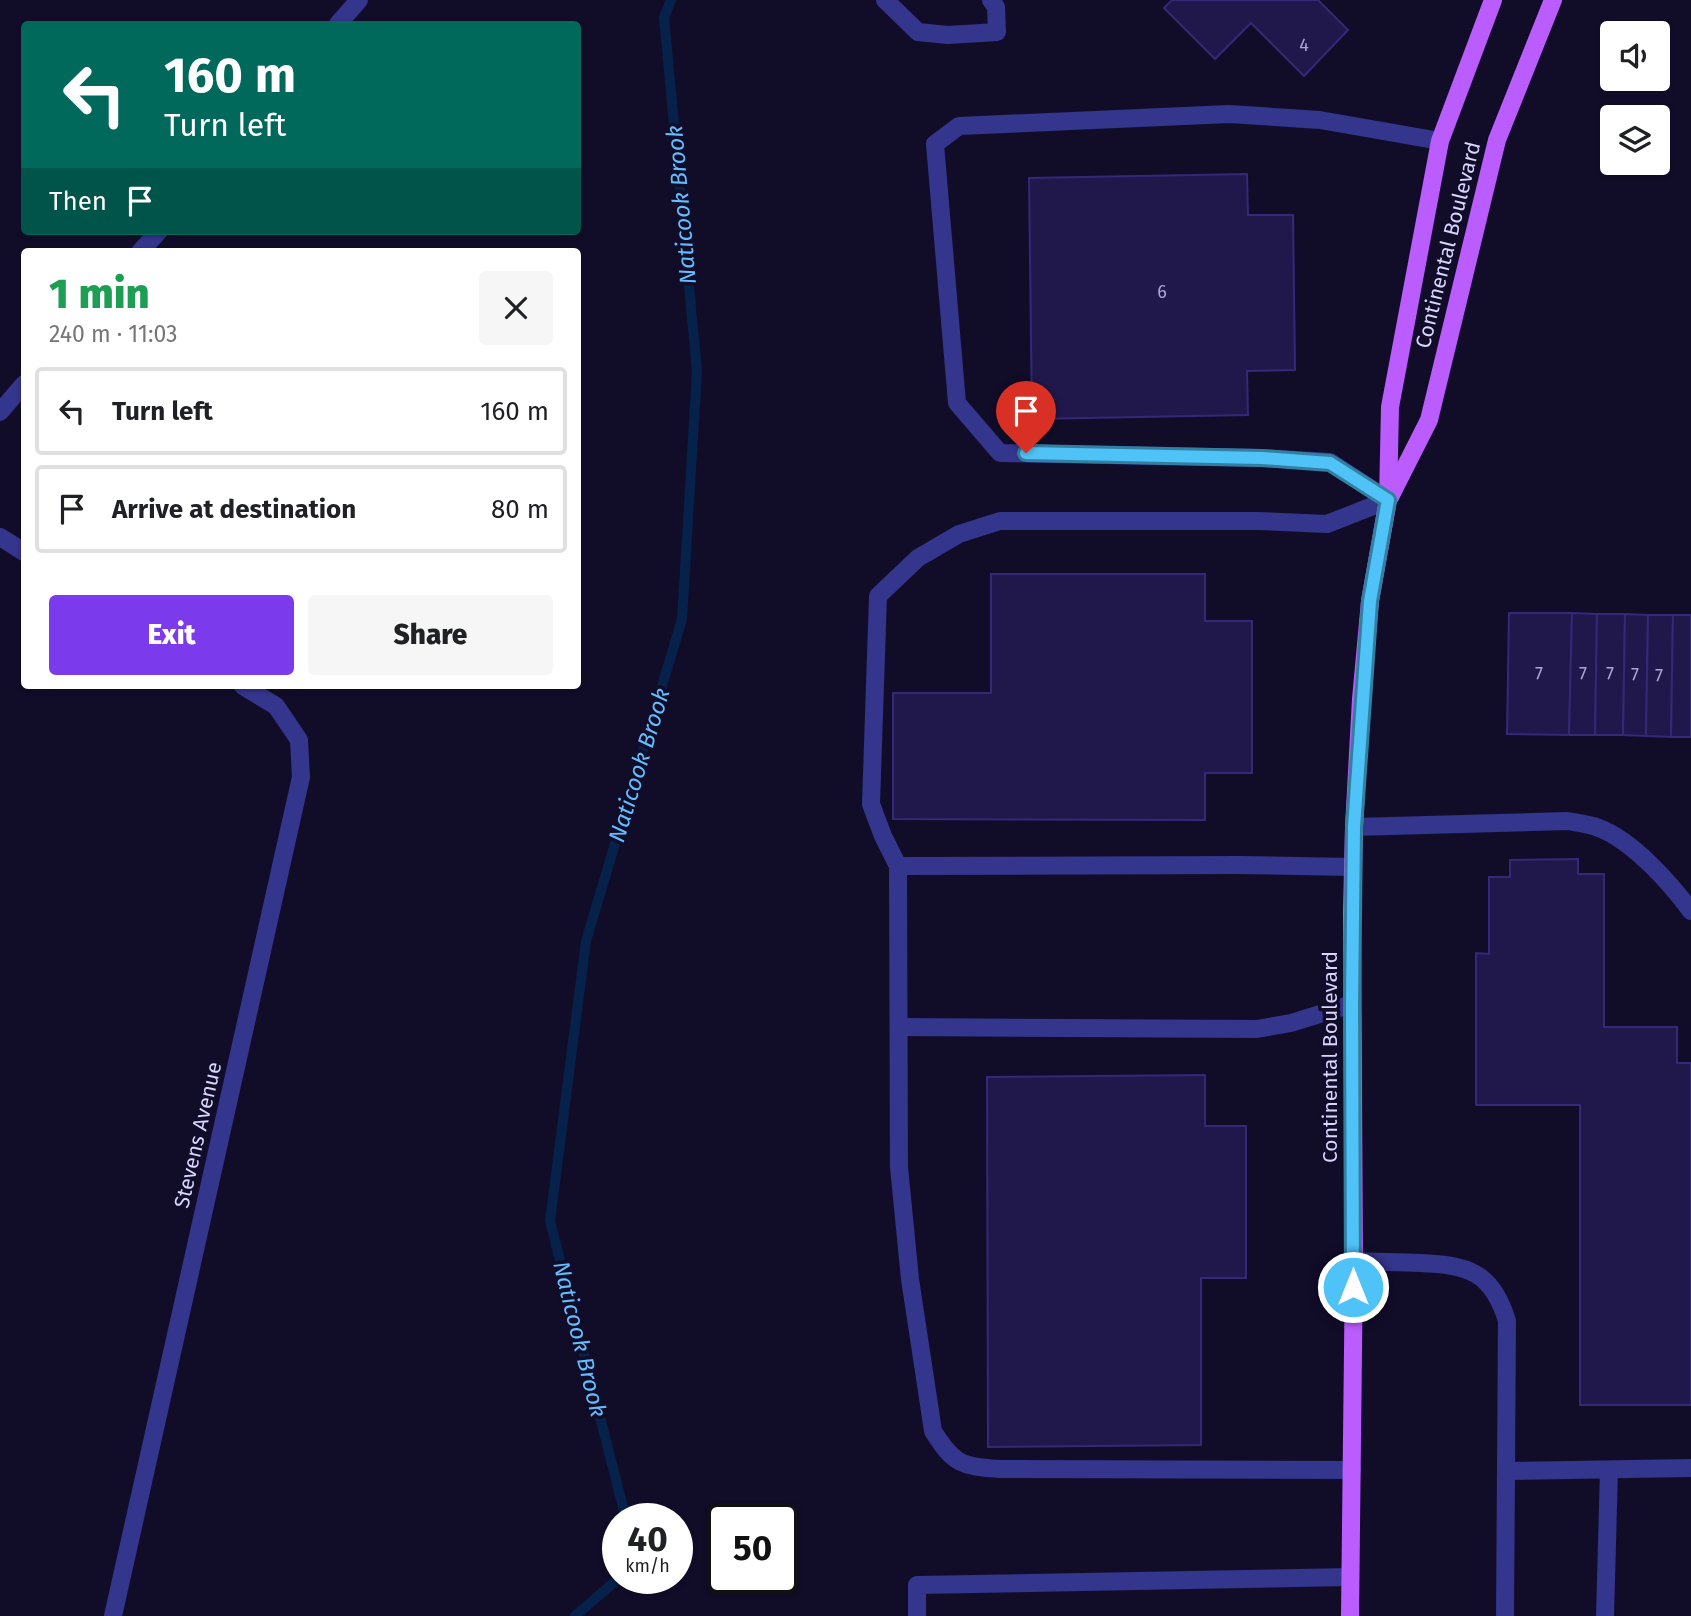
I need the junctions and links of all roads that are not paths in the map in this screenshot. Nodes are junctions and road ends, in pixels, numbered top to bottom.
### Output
1 (359, 0) edge
2 (885, 0) edge
3 (991, 0) edge
4 (1493, 0) edge
5 (1553, 0) edge
6 (341, 21) edge
7 (1440, 141) junction
8 (21, 388) edge
9 (0, 412) edge
10 (1388, 500) junction
11 (0, 537) edge
12 (21, 550) edge
13 (248, 689) edge
14 (1354, 827) junction
15 (898, 866) junction
16 (1353, 867) junction
17 (1691, 911) edge
18 (1352, 1004) junction
19 (900, 1027) junction
20 (1354, 1261) junction
21 (1691, 1468) edge
22 (1352, 1470) junction
23 (1609, 1470) junction
24 (1506, 1471) junction
25 (1350, 1577) junction
26 (113, 1616) edge
27 (917, 1616) edge
28 (1350, 1616) edge
29 (1505, 1616) edge
30 (1605, 1616) edge

1 - 6 street
2 - 3 street
4 - 7 main road, Continental Boulevard
5 - 10 main road, Continental Boulevard
7 - 10 main road, Continental Boulevard
7 - 10 street
8 - 9 street
10 - 14 main road, Continental Boulevard
10 - 15 street
11 - 12 street
13 - 26 street, Stevens Avenue
14 - 16 main road, Continental Boulevard
14 - 17 street
15 - 16 street
15 - 19 street
16 - 18 main road, Continental Boulevard
18 - 19 street
18 - 20 main road, Continental Boulevard
19 - 22 street
20 - 22 main road, Continental Boulevard
20 - 24 street
21 - 23 street
22 - 25 main road, Continental Boulevard
23 - 24 street
23 - 30 street
24 - 29 street
25 - 27 street
25 - 28 main road, Continental Boulevard

